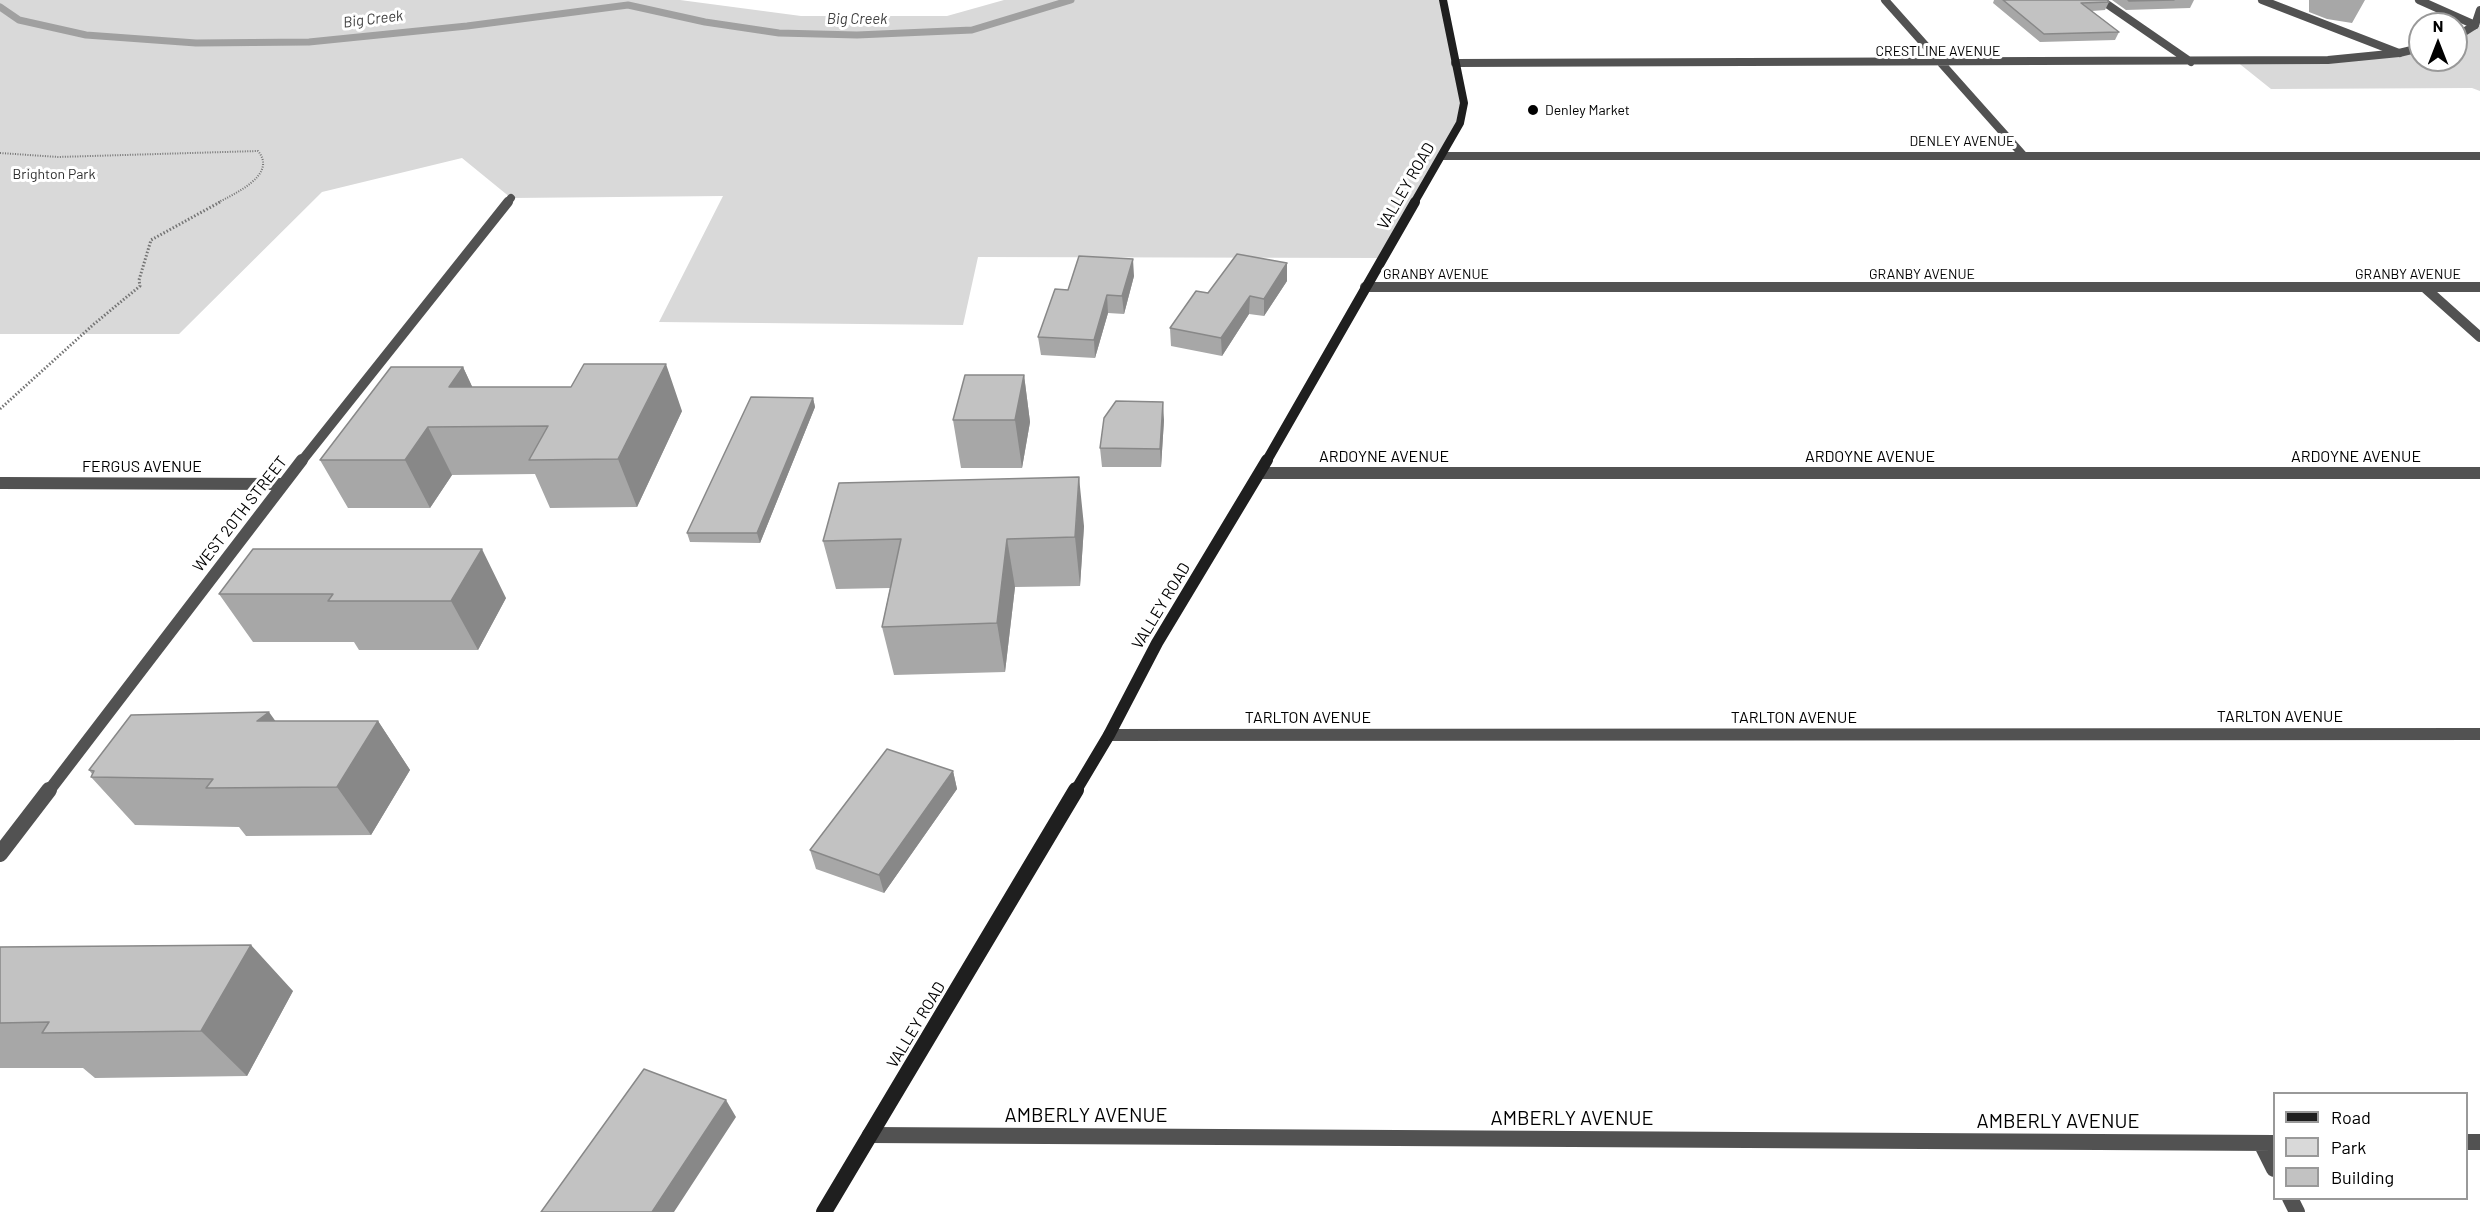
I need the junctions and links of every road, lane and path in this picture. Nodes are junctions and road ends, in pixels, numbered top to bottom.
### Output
1 (1443, 0) edge
2 (1885, 0) edge
3 (2102, 0) edge
4 (2262, 0) edge
5 (2420, 0) edge
6 (2480, 10) edge
7 (2475, 25) junction
8 (2468, 29) edge
9 (2408, 51) edge
10 (2399, 54) junction
11 (2192, 62) junction
12 (1455, 63) junction
13 (1940, 63) junction
14 (0, 153) edge
15 (2022, 155) junction
16 (1443, 156) junction
17 (2480, 156) edge
18 (511, 198) dead end
19 (2480, 287) edge
20 (1365, 288) junction
21 (2424, 288) junction
22 (2480, 337) edge
23 (0, 409) edge
24 (1260, 473) junction
25 (2480, 473) edge
26 (0, 483) edge
27 (283, 484) junction
28 (2480, 734) edge
29 (1108, 735) junction
30 (0, 854) edge
31 (870, 1135) junction
32 (2268, 1143) edge
33 (2273, 1165) edge
34 (824, 1212) edge

1 - 12 street, VALLEY ROAD
2 - 13 street
3 - 11 street
4 - 10 street
5 - 7 street
6 - 7 street
7 - 8 street
9 - 10 street, CRESTLINE AVENUE
10 - 11 street, CRESTLINE AVENUE
11 - 13 street, CRESTLINE AVENUE
12 - 13 street, CRESTLINE AVENUE
12 - 16 street, VALLEY ROAD
13 - 15 street
14 - 23 path
15 - 16 street, DENLEY AVENUE
15 - 17 street, DENLEY AVENUE
16 - 20 street, VALLEY ROAD
18 - 27 street, WEST 20TH STREET
19 - 21 street, GRANBY AVENUE
20 - 21 street, GRANBY AVENUE
20 - 24 street, VALLEY ROAD
21 - 22 street
24 - 25 street, ARDOYNE AVENUE
24 - 29 street, VALLEY ROAD
26 - 27 street, FERGUS AVENUE
27 - 30 street, WEST 20TH STREET
28 - 29 street, TARLTON AVENUE
29 - 31 street, VALLEY ROAD
31 - 32 street, AMBERLY AVENUE
31 - 34 street, VALLEY ROAD
32 - 33 street

